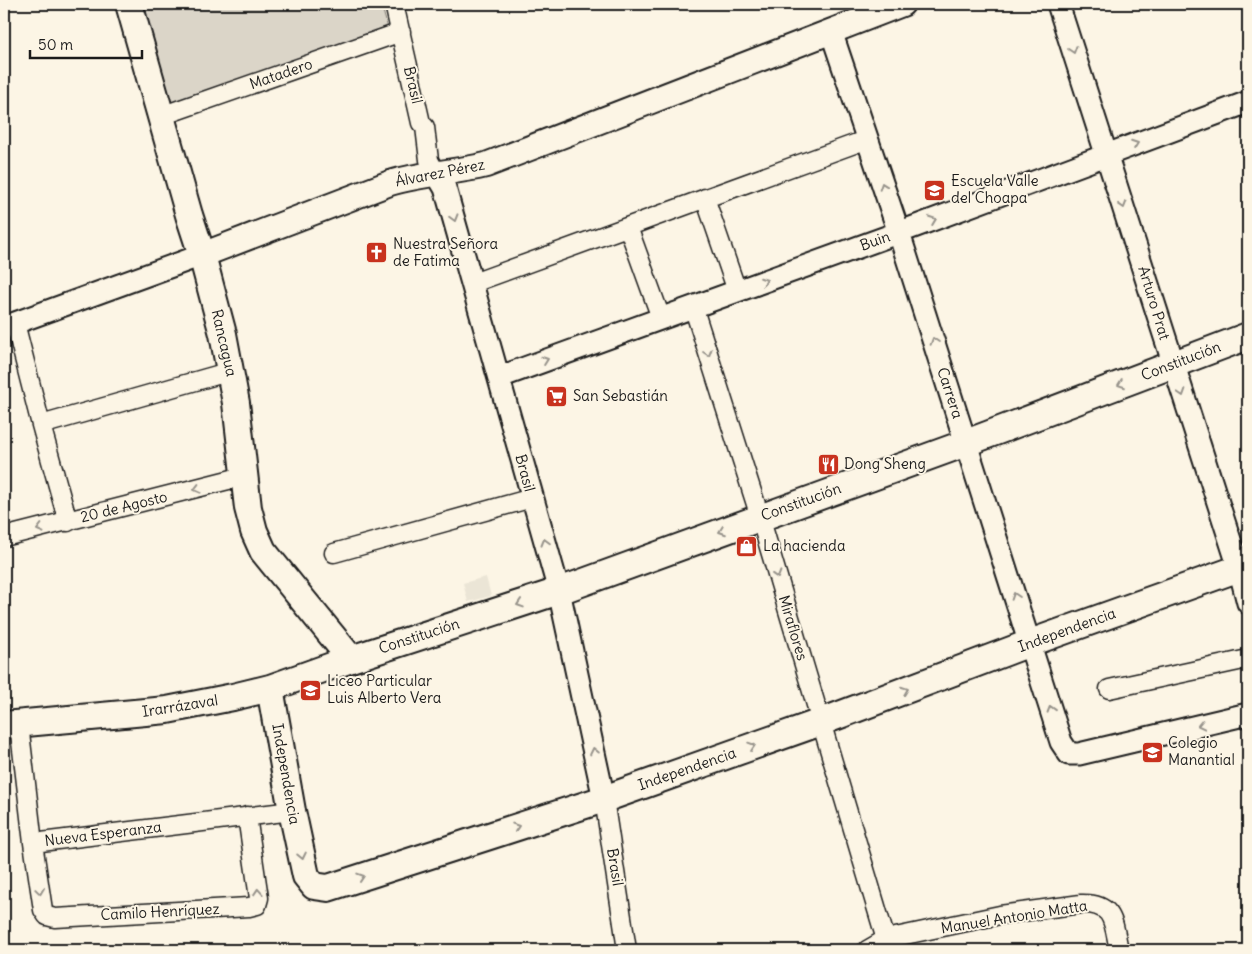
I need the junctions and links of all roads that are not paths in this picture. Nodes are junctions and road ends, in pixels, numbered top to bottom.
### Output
1 (129, 4) edge
2 (394, 4) edge
3 (902, 4) edge
4 (1058, 4) edge
5 (831, 31) junction
6 (401, 32) junction
7 (1248, 102) edge
8 (161, 116) junction
9 (868, 139) junction
10 (1107, 155) junction
11 (436, 173) junction
12 (705, 198) junction
13 (628, 227) junction
14 (899, 232) junction
15 (202, 255) junction
16 (473, 283) junction
17 (737, 290) junction
18 (693, 306) junction
19 (661, 318) junction
20 (10, 325) edge
21 (1248, 336) edge
22 (1173, 364) junction
23 (231, 371) junction
24 (500, 377) junction
25 (41, 425) junction
26 (966, 443) junction
27 (244, 476) junction
28 (532, 498) junction
29 (760, 517) junction
30 (68, 522) junction
31 (4, 537) edge
32 (334, 553) dead end
33 (1244, 567) edge
34 (559, 591) junction
35 (1248, 603) edge
36 (1030, 643) junction
37 (351, 659) junction
38 (1248, 659) edge
39 (270, 688) junction
40 (1109, 689) dead end
41 (1248, 714) edge
42 (821, 722) junction
43 (11, 724) edge
44 (604, 799) junction
45 (292, 811) junction
46 (247, 816) junction
47 (33, 843) junction
48 (888, 945) edge
49 (627, 950) edge
50 (868, 950) edge
51 (1119, 950) edge

1 - 8 main road, Rancagua
2 - 6 street, Brasil
3 - 5 main road, Álvarez Pérez
4 -> 10 street, Arturo Prat
5 - 9 street, Carrera
5 - 11 main road, Álvarez Pérez
6 - 8 street, Matadero
6 - 11 street, Brasil
10 -> 7 street, Buin
8 - 15 main road, Rancagua
9 - 12 street
14 -> 9 street, Carrera
14 -> 10 street, Buin
10 -> 22 street, Arturo Prat
11 - 15 main road, Álvarez Pérez
11 -> 16 street, Brasil
12 - 13 street
12 - 17 street
13 - 16 street
13 - 19 street
17 -> 14 street, Buin
26 -> 14 street, Carrera
15 - 20 street, Álvarez Pérez
15 - 23 main road, Rancagua
16 - 24 street, Brasil
17 - 18 street, Buin
18 - 19 street, Buin
18 -> 29 street, Miraflores
24 -> 19 street, Buin
20 - 25 street
21 - 22 main road, Constitución
22 -> 26 main road, Constitución
22 -> 33 street, Arturo Prat
23 - 25 street
23 - 27 main road, Rancagua
24 - 28 street, Brasil
25 - 30 street
26 - 29 main road, Constitución
36 -> 26 street, Carrera
27 -> 30 street, 20 de Agosto
27 - 37 main road, Rancagua
28 - 32 street
34 -> 28 street, Brasil
29 -> 34 main road, Constitución
29 -> 42 street, Miraflores
30 -> 31 street, 20 de Agosto
33 - 35 street, Arturo Prat
33 - 36 main road, Independencia
34 -> 37 main road, Constitución
44 -> 34 street, Brasil
41 -> 36 street, Carrera
42 -> 36 main road, Independencia
37 - 39 main road, Irarrázaval
38 - 40 street
39 - 43 main road, Irarrázaval
39 - 45 main road, Independencia
44 -> 42 main road, Independencia
42 - 48 street, Miraflores
43 - 47 street, Nueva Esperanza
45 -> 44 main road, Independencia
44 - 49 street, Brasil
45 - 46 street, Nueva Esperanza
46 - 47 street, Nueva Esperanza
47 -> 46 street, Camilo Henríquez
48 - 50 street, Manuel Antonio Matta
48 - 51 street, Manuel Antonio Matta

